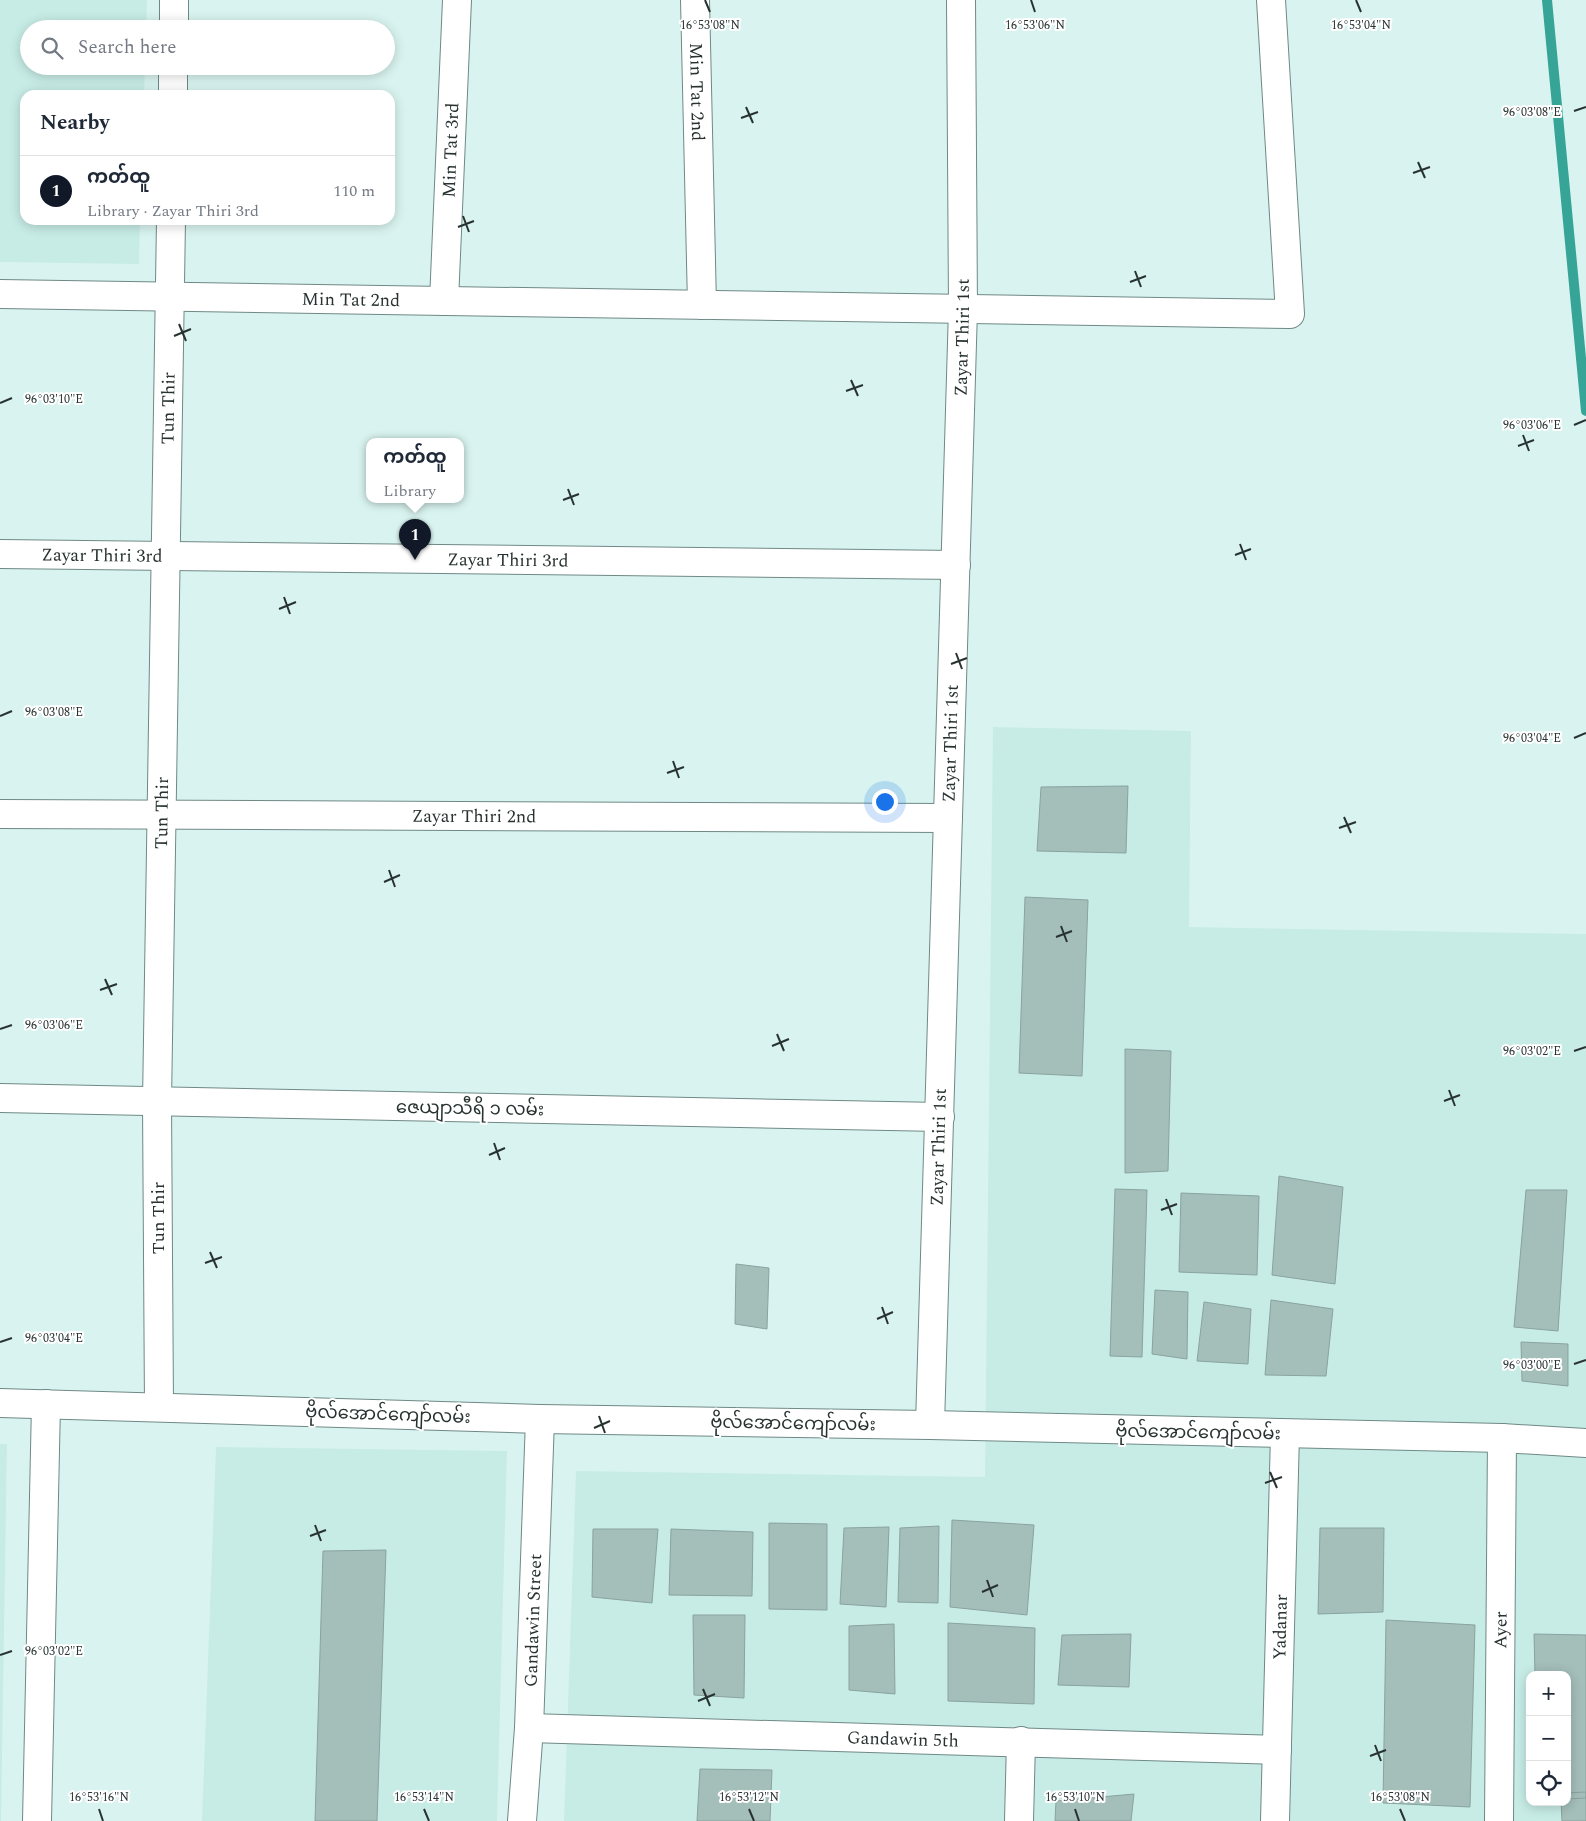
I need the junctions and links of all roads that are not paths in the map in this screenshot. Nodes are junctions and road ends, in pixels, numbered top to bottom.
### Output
1 (174, 0) edge
2 (457, 0) edge
3 (695, 0) edge
4 (961, 0) edge
5 (1270, 0) edge
6 (174, 20) edge
7 (173, 75) edge
8 (173, 90) edge
9 (171, 225) edge
10 (0, 294) edge
11 (170, 297) junction
12 (444, 301) junction
13 (702, 305) junction
14 (963, 309) junction
15 (0, 554) edge
16 (165, 556) junction
17 (956, 565) junction
18 (0, 814) edge
19 (162, 815) junction
20 (948, 818) junction
21 (0, 1098) edge
22 (157, 1102) junction
23 (940, 1117) junction
24 (0, 1403) edge
25 (46, 1404) junction
26 (159, 1407) junction
27 (540, 1419) junction
28 (930, 1425) junction
29 (1285, 1434) junction
30 (1502, 1438) junction
31 (1586, 1443) edge
32 (529, 1728) junction
33 (1021, 1741) junction
34 (1277, 1750) junction
35 (37, 1821) edge
36 (522, 1821) edge
37 (1019, 1821) edge
38 (1275, 1821) edge
39 (1499, 1821) edge

1 - 6 street
2 - 12 street, Min Tat 3rd
3 - 13 street, Min Tat 2nd
4 - 14 street, Zayar Thiri 1st
5 - 14 street, Min Tat 2nd
7 - 8 street
9 - 11 street, Tun Thir
10 - 11 street, Min Tat 2nd
11 - 12 street, Min Tat 2nd
11 - 16 street, Tun Thir
12 - 13 street, Min Tat 2nd
13 - 14 street, Min Tat 2nd
14 - 17 street, Zayar Thiri 1st
15 - 16 street, Zayar Thiri 3rd
16 - 17 street, Zayar Thiri 3rd
16 - 19 street, Tun Thir
17 - 20 street, Zayar Thiri 1st
18 - 19 street, Zayar Thiri 2nd
19 - 20 street, Zayar Thiri 2nd
19 - 22 street, Tun Thir
20 - 23 street, Zayar Thiri 1st
21 - 22 street, ဇေယျာသီရိ ၁ လမ်း
22 - 23 street, ဇေယျာသီရိ ၁ လမ်း
22 - 26 street, Tun Thir
23 - 28 street, Zayar Thiri 1st
24 - 25 street, ဗိုလ်အောင်ကျော်လမ်း
25 - 26 street, ဗိုလ်အောင်ကျော်လမ်း
25 - 35 street
26 - 27 street, ဗိုလ်အောင်ကျော်လမ်း
27 - 28 street, ဗိုလ်အောင်ကျော်လမ်း
27 - 32 street, Gandawin Street
28 - 29 street, ဗိုလ်အောင်ကျော်လမ်း
29 - 30 street, ဗိုလ်အောင်ကျော်လမ်း
29 - 34 street, Yadanar
30 - 31 street, ဗိုလ်အောင်ကျော်လမ်း
30 - 39 street, Ayer
32 - 33 street, Gandawin 5th
32 - 36 street, Gandawin Street
33 - 34 street, Gandawin 5th
33 - 37 street
34 - 38 street, Yadanar

